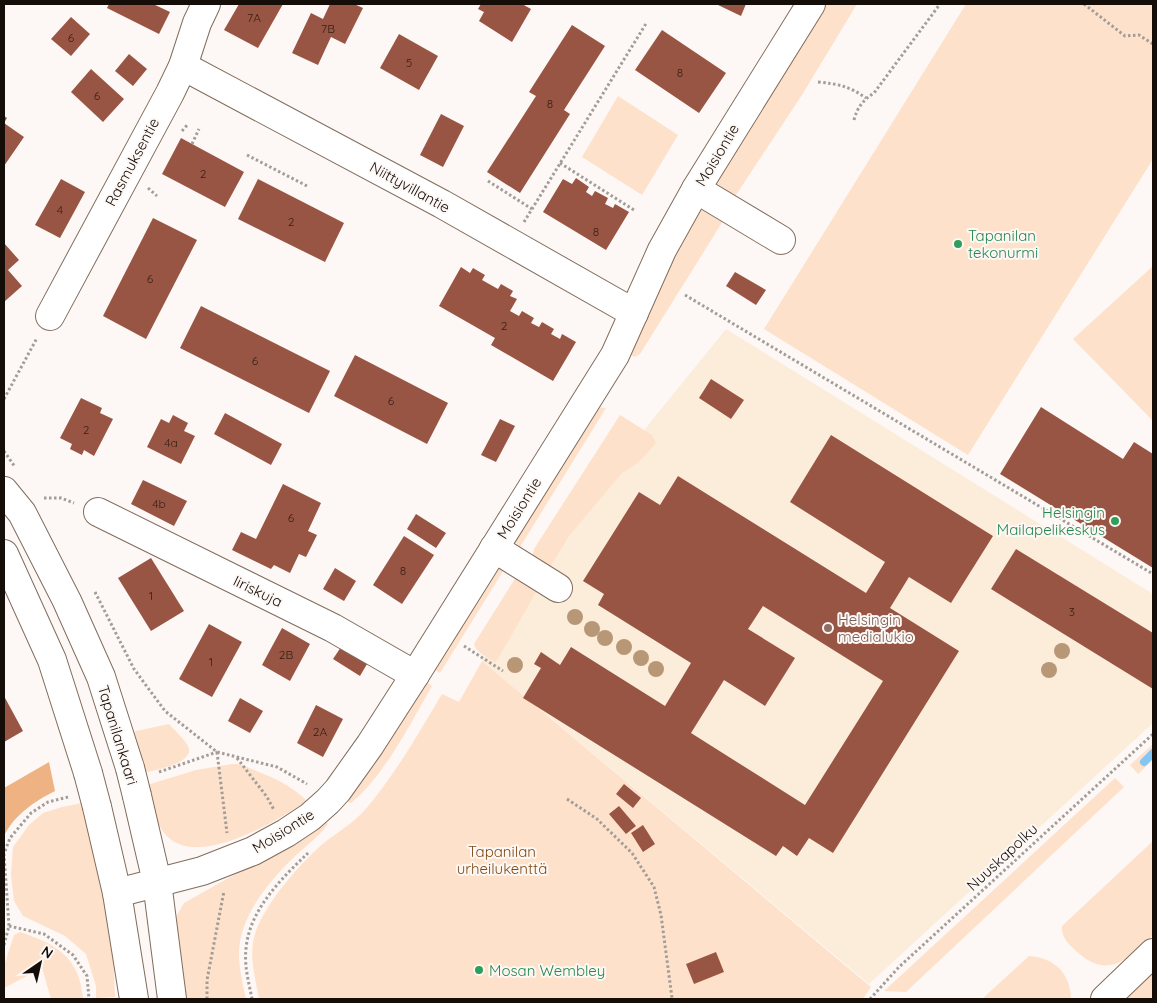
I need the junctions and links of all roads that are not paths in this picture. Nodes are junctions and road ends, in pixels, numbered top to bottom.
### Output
1 (206, 4) edge
2 (811, 4) edge
3 (183, 66) junction
4 (696, 189) junction
5 (781, 240) dead end
6 (634, 313) junction
7 (50, 316) road end
8 (4, 491) edge
9 (98, 512) road end
10 (494, 548) junction
11 (4, 554) edge
12 (558, 588) dead end
13 (416, 675) junction
14 (157, 882) junction
15 (118, 893) junction
16 (1153, 954) edge
17 (134, 999) edge
18 (172, 999) edge
19 (1104, 999) edge

1 - 3 street, Rasmuksentie
2 - 4 street, Moisiontie
3 - 6 street, Niittyvillantie
3 - 7 street, Rasmuksentie
4 - 5 street
4 - 6 street, Moisiontie
6 - 10 street, Moisiontie
8 - 14 street, Tapanilankaari, bridge
9 - 13 street, Iiriskuja
10 - 12 street
10 - 13 street, Moisiontie
11 - 15 street, bridge
13 - 14 street, Moisiontie
14 - 15 street, Moisiontie
14 - 18 street, Tapanilankaari
15 - 17 street
16 - 19 street

